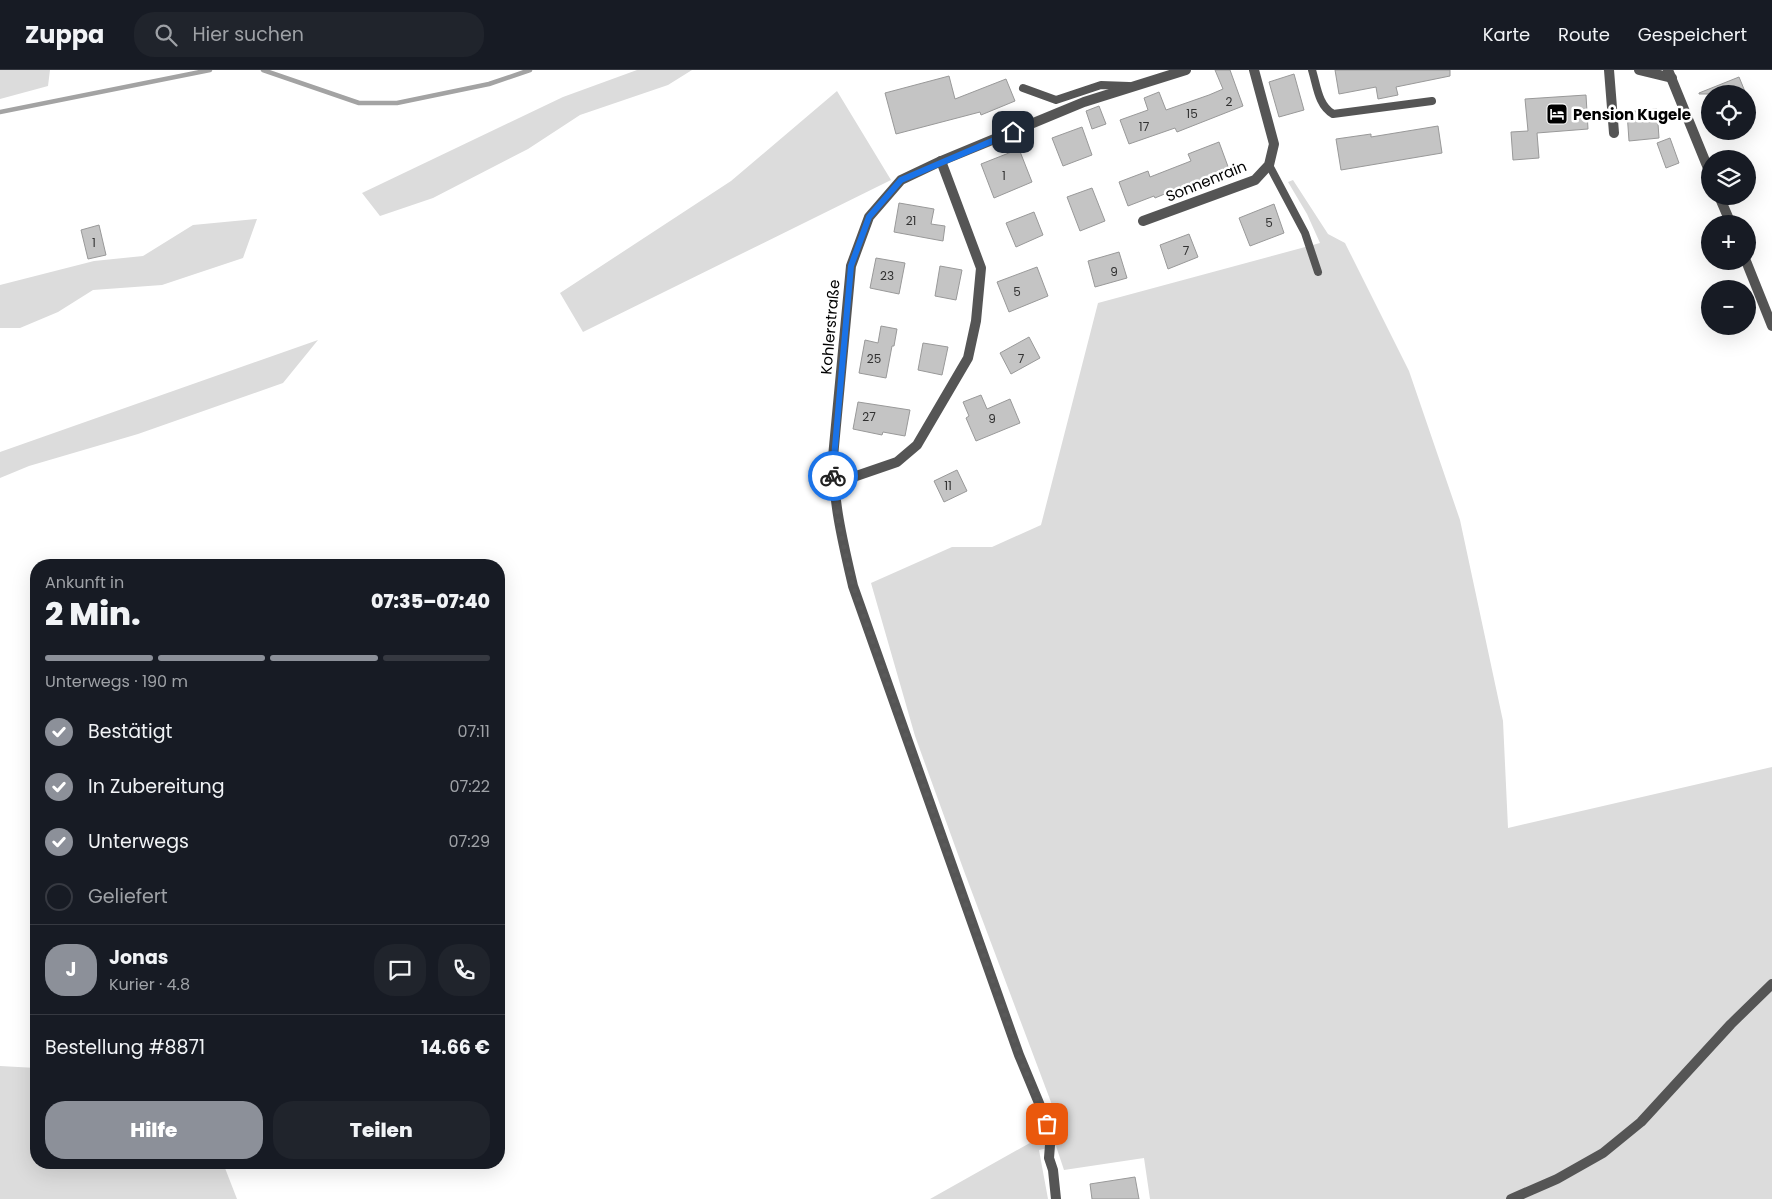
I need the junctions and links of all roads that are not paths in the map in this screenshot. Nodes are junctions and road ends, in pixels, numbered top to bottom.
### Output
1 (1186, 70) edge
2 (1254, 70) edge
3 (1312, 70) edge
4 (1609, 70) edge
5 (1639, 70) edge
6 (1670, 74) edge
7 (1133, 86) junction
8 (1023, 88) dead end
9 (1432, 102) dead end
10 (1614, 133) dead end
11 (1701, 151) edge
12 (941, 161) junction
13 (1269, 166) junction
14 (1143, 221) dead end
15 (1750, 270) edge
16 (1318, 272) dead end
17 (1772, 326) edge
18 (833, 484) junction
19 (1772, 984) edge
20 (1056, 1199) edge
21 (1511, 1199) edge

1 - 7 street, Kohlerstraße
2 - 13 street, Sonnenrain
3 - 9 lane
4 - 10 street
5 - 6 street
6 - 11 street
7 - 8 lane
7 - 12 street, Kohlerstraße
12 - 18 street, Kohlerstraße
12 - 18 street
13 - 14 street, Sonnenrain
13 - 16 lane
15 - 17 street
18 - 20 street, Kohlerstraße
19 - 21 street

